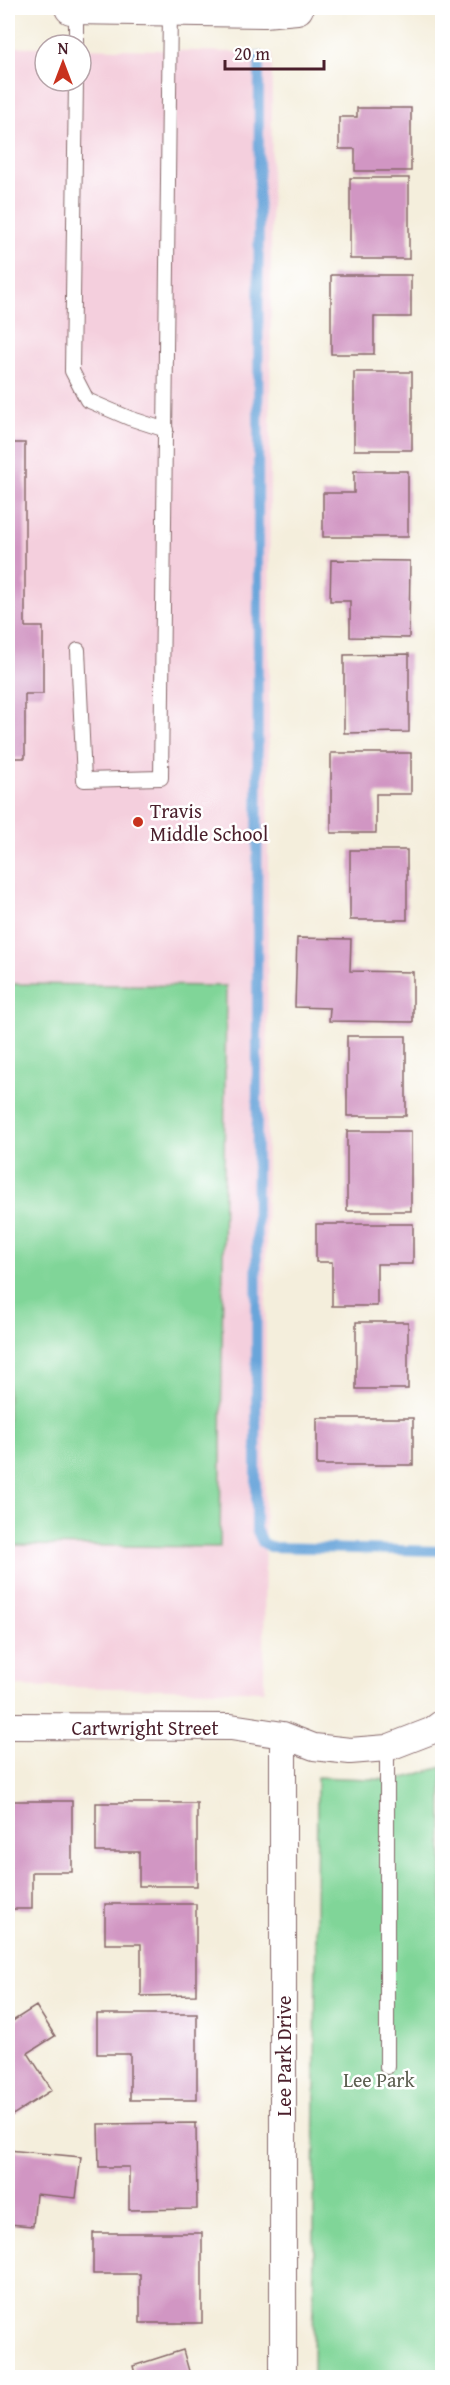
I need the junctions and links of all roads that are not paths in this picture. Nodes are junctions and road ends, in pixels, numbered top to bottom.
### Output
1 (71, 8) edge
2 (76, 8) edge
3 (297, 8) edge
4 (170, 9) junction
5 (76, 33) edge
6 (75, 93) edge
7 (166, 430) junction
8 (78, 650) dead end
9 (442, 1723) edge
10 (8, 1726) edge
11 (283, 1735) junction
12 (387, 1748) junction
13 (387, 2067) dead end
14 (283, 2378) edge

1 - 2 street
2 - 4 street
2 - 5 lane
3 - 4 street
4 - 7 lane
6 - 7 lane
7 - 8 lane
9 - 12 street, Cartwright Street
10 - 11 street, Cartwright Street
11 - 12 street, Cartwright Street
11 - 14 street, Lee Park Drive
12 - 13 lane

